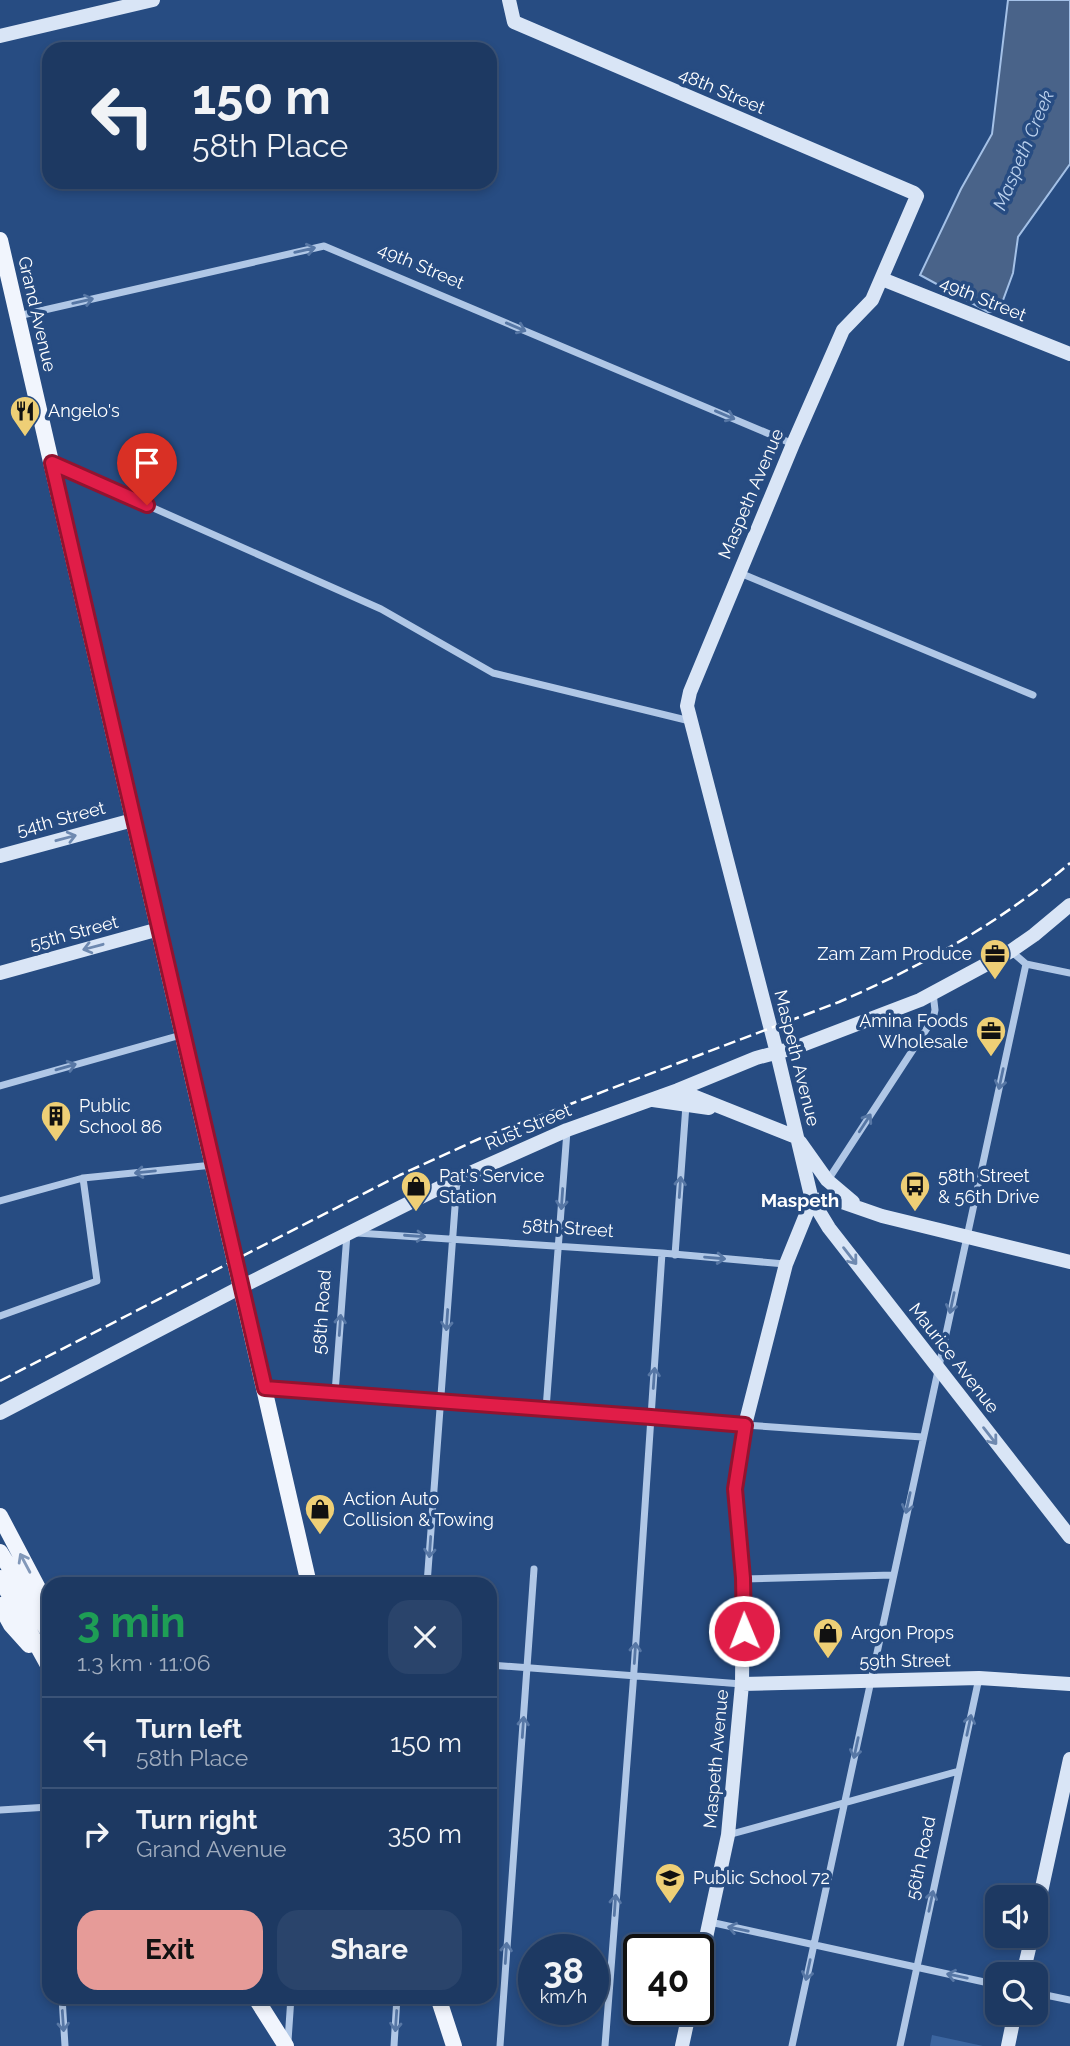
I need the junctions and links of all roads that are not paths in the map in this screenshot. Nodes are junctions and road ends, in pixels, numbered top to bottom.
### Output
1 (153, 0) edge
2 (509, 0) edge
3 (0, 36) edge
4 (916, 195) joint
5 (0, 240) edge
6 (881, 279) junction
7 (17, 316) junction
8 (1070, 354) edge
9 (793, 444) junction
10 (52, 463) junction
11 (739, 573) junction
12 (1033, 695) dead end
13 (690, 721) junction
14 (133, 820) junction
15 (0, 856) edge
16 (1070, 905) edge
17 (159, 929) junction
18 (1011, 951) junction
19 (1026, 964) junction
20 (0, 973) edge
21 (1070, 973) edge
22 (933, 993) junction
23 (183, 1035) junction
24 (777, 1053) junction
25 (0, 1086) edge
26 (678, 1090) junction
27 (651, 1100) junction
28 (686, 1105) junction
29 (727, 1110) junction
30 (567, 1130) junction
31 (796, 1137) junction
32 (213, 1165) junction
33 (83, 1178) junction
34 (457, 1179) junction
35 (827, 1180) junction
36 (812, 1200) junction
37 (0, 1201) edge
38 (859, 1208) junction
39 (347, 1233) junction
40 (966, 1236) junction
41 (453, 1239) junction
42 (558, 1247) junction
43 (662, 1253) junction
44 (675, 1255) junction
45 (1070, 1262) edge
46 (786, 1265) junction
47 (241, 1287) junction
48 (0, 1316) edge
49 (938, 1369) junction
50 (265, 1388) junction
51 (335, 1393) junction
52 (441, 1401) junction
53 (546, 1409) junction
54 (0, 1412) edge
55 (651, 1417) junction
56 (745, 1425) junction
57 (923, 1437) junction
58 (0, 1516) edge
59 (1070, 1537) edge
60 (0, 1552) edge
61 (534, 1569) dead end
62 (893, 1576) junction
63 (307, 1577) edge
64 (428, 1577) edge
65 (0, 1578) edge
66 (743, 1578) junction
67 (0, 1607) edge
68 (42, 1607) edge
69 (42, 1610) edge
70 (42, 1654) edge
71 (42, 1659) edge
72 (497, 1666) edge
73 (527, 1668) junction
74 (633, 1676) junction
75 (979, 1678) junction
76 (870, 1681) junction
77 (742, 1684) junction
78 (1070, 1684) edge
79 (1070, 1759) edge
80 (959, 1771) junction
81 (844, 1804) junction
82 (42, 1808) edge
83 (0, 1810) edge
84 (728, 1835) junction
85 (1043, 1885) edge
86 (710, 1922) junction
87 (707, 1934) edge
88 (814, 1945) junction
89 (917, 1968) junction
90 (985, 1982) edge
91 (1048, 1995) edge
92 (1070, 2000) edge
93 (62, 2004) edge
94 (260, 2004) edge
95 (290, 2004) edge
96 (397, 2004) edge
97 (440, 2004) edge
98 (687, 2025) edge
99 (1012, 2025) edge
100 (65, 2046) edge
101 (287, 2046) edge
102 (394, 2046) edge
103 (454, 2046) edge
104 (500, 2046) edge
105 (605, 2046) edge
106 (682, 2046) edge
107 (792, 2046) edge
108 (900, 2046) edge
109 (1008, 2046) edge

1 - 3 main road
2 - 4 main road, 48th Street
4 - 6 main road, Maspeth Avenue
5 - 7 main road, Grand Avenue
6 - 8 main road, 49th Street
6 - 9 main road, Maspeth Avenue
7 -> 9 street, 49th Street
7 - 10 main road, Grand Avenue
9 - 11 main road, Maspeth Avenue
10 - 13 street
10 - 14 main road, Grand Avenue
11 - 12 street
11 - 13 main road, Maspeth Avenue
13 - 24 main road, Maspeth Avenue
15 -> 14 main road, 54th Street
14 - 17 main road, Grand Avenue
16 - 18 main road
17 -> 20 main road, 55th Street
17 - 23 main road, Grand Avenue
18 - 19 street
18 - 22 main road, Rust Street
19 - 21 street
19 -> 40 street
22 - 24 main road, Rust Street
35 -> 22 street
25 -> 23 street
23 - 32 main road, Grand Avenue
24 - 26 main road, Rust Street
24 - 31 main road, Maspeth Avenue
26 - 27 main road, Rust Street
26 - 29 main road
27 - 28 main road
27 - 30 main road, Rust Street
28 - 29 main road
44 -> 28 street
29 - 31 main road
30 - 34 main road, Rust Street
30 -> 42 street
31 - 35 main road
31 - 36 main road, Maspeth Avenue
32 -> 33 street
32 - 47 main road, Grand Avenue
33 - 37 street
33 - 48 street
34 - 39 main road, Rust Street
34 - 41 street
35 - 38 main road
36 - 38 main road
36 - 46 main road, Maspeth Avenue
36 -> 49 main road, Maurice Avenue
38 - 40 main road
39 -> 41 street, 58th Street
39 - 47 main road, Rust Street
51 -> 39 street, 58th Road
40 - 45 main road
40 -> 49 street
41 - 42 street, 58th Street
41 -> 52 street
42 - 43 street, 58th Street
42 - 53 street
43 - 44 street, 58th Street
55 -> 43 street
44 -> 46 street, 58th Street
46 - 56 main road, Maspeth Avenue
47 - 50 main road, Grand Avenue
47 - 54 main road, Rust Street
49 - 57 street
49 -> 59 main road, Maurice Avenue
50 - 51 street
50 - 63 main road, Grand Avenue
51 - 52 street
52 - 53 street
52 -> 64 street
53 - 55 street
55 - 56 street
74 -> 55 street
56 - 57 street
56 - 66 main road, Maspeth Avenue
57 -> 62 street
68 -> 58 main road
60 - 69 main road
61 - 73 street
62 - 66 street
62 - 76 street
65 - 70 main road
66 - 77 main road, Maspeth Avenue
67 - 71 main road
72 - 73 street, 59th Street
73 - 74 street, 59th Street
104 -> 73 street
74 - 77 street, 59th Street
105 -> 74 street
75 - 76 main road, 59th Street
75 - 78 main road, 59th Street
80 -> 75 street, 56th Road
76 - 77 main road, 59th Street
76 -> 81 street
77 - 84 main road, Maspeth Avenue
79 - 85 main road
80 - 81 street
89 -> 80 street, 56th Road
81 - 84 street
81 - 88 street
82 - 83 street
84 - 86 main road, Maspeth Avenue
86 - 87 main road, Maspeth Avenue
88 -> 86 street
88 - 89 street
88 -> 107 street
90 -> 89 street
89 - 108 street, 56th Road
91 - 92 street
93 -> 100 street
94 - 101 main road
95 - 101 street
96 -> 102 street
97 - 103 main road
98 - 106 main road
99 - 109 main road

